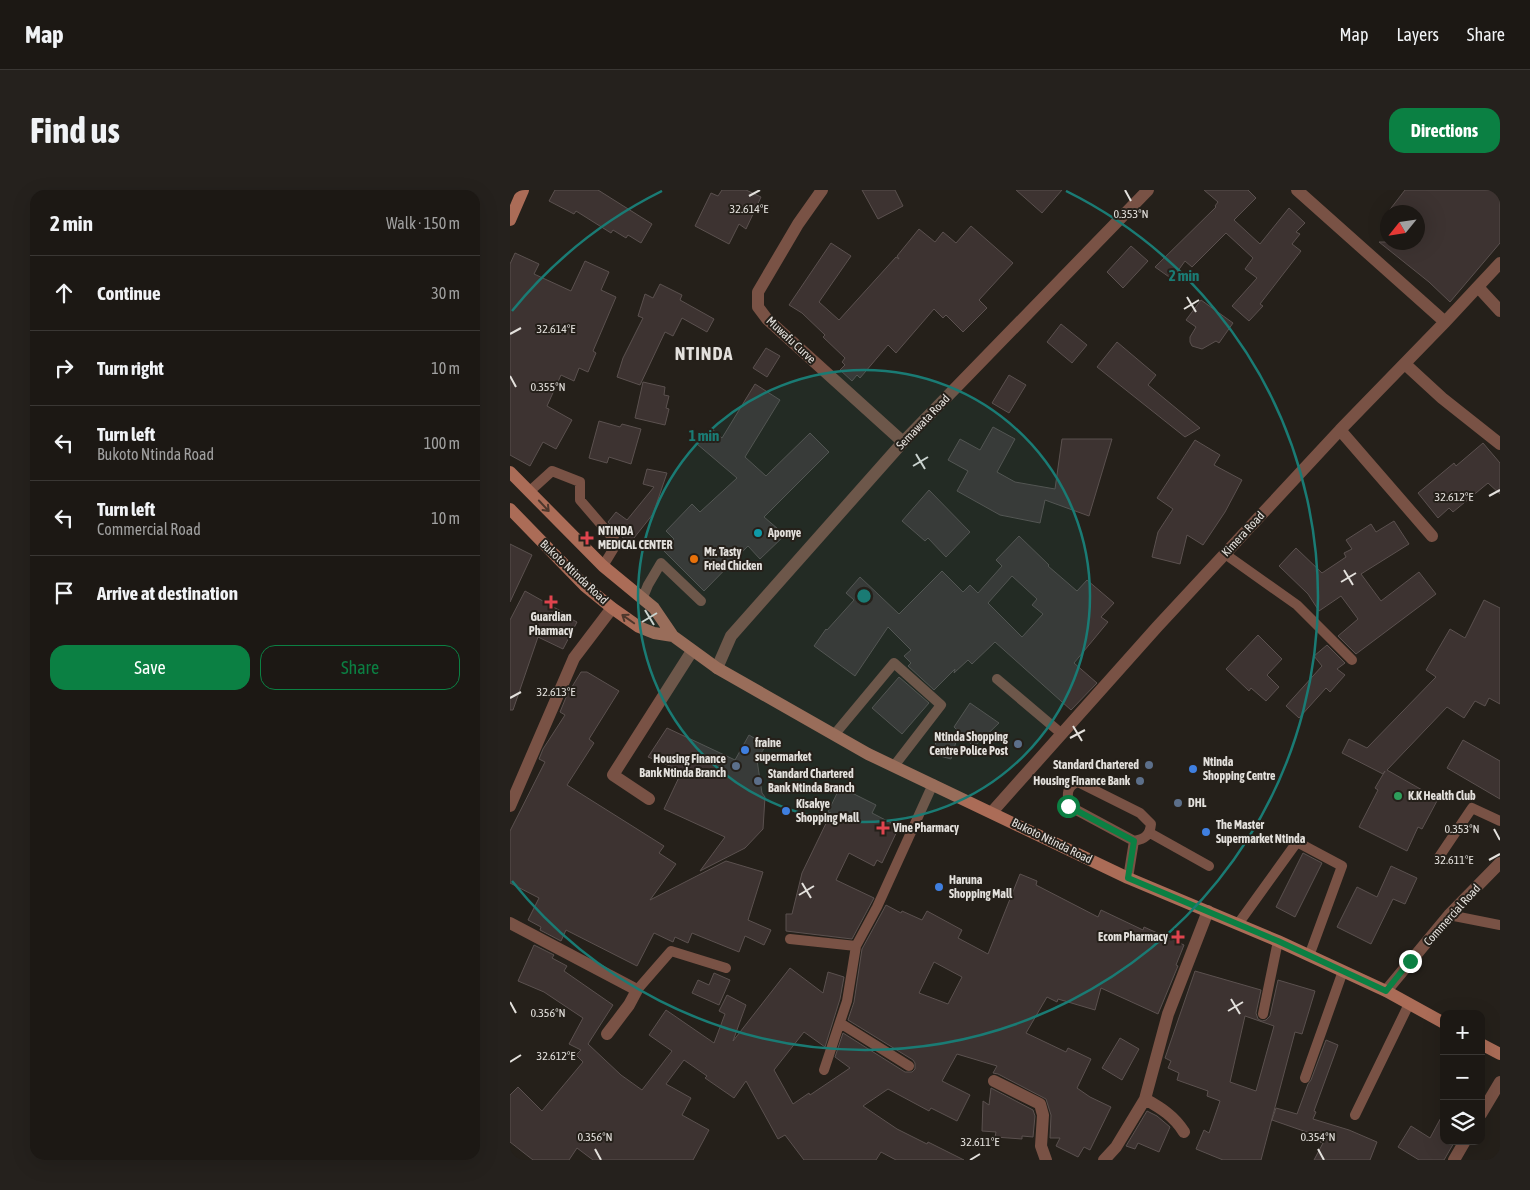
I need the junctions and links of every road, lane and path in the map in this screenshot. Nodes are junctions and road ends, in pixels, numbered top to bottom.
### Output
1 (523, 190) edge
2 (822, 190) edge
3 (1148, 190) edge
4 (1297, 190) edge
5 (510, 220) edge
6 (1500, 263) edge
7 (1478, 287) junction
8 (1500, 310) edge
9 (1445, 322) junction
10 (1405, 364) junction
11 (1340, 430) junction
12 (903, 442) junction
13 (1500, 444) edge
14 (510, 472) edge
15 (530, 491) junction
16 (510, 509) edge
17 (1432, 536) dead end
18 (1224, 554) junction
19 (603, 566) junction
20 (643, 597) junction
21 (701, 601) dead end
22 (612, 608) junction
23 (673, 636) junction
24 (692, 651) junction
25 (1352, 660) dead end
26 (717, 668) junction
27 (997, 679) dead end
28 (1062, 734) junction
29 (834, 735) junction
30 (894, 766) junction
31 (933, 784) junction
32 (649, 799) dead end
33 (510, 806) edge
34 (992, 812) junction
35 (1500, 820) edge
36 (1150, 833) junction
37 (1134, 841) junction
38 (1439, 857) dead end
39 (1500, 863) edge
40 (1209, 866) dead end
41 (1128, 878) junction
42 (1208, 912) junction
43 (1449, 915) junction
44 (510, 923) edge
45 (1238, 924) junction
46 (1500, 925) edge
47 (790, 939) dead end
48 (1278, 941) junction
49 (856, 946) junction
50 (1309, 956) junction
51 (726, 968) dead end
52 (1343, 971) junction
53 (637, 990) junction
54 (1386, 991) junction
55 (1409, 1004) junction
56 (1262, 1014) dead end
57 (1440, 1021) edge
58 (840, 1023) junction
59 (608, 1034) dead end
60 (1485, 1046) edge
61 (1500, 1054) edge
62 (909, 1066) dead end
63 (824, 1070) dead end
64 (1305, 1078) dead end
65 (994, 1081) dead end
66 (1500, 1082) edge
67 (1145, 1099) junction
68 (1485, 1107) edge
69 (1356, 1115) dead end
70 (1184, 1132) dead end
71 (1463, 1145) edge
72 (1046, 1160) edge
73 (1104, 1160) edge
74 (1454, 1160) edge

1 - 5 main road
2 - 12 street, Muwafu Curve
3 - 12 street, Semawata Road
4 - 9 street
6 - 7 street, Kimera Road
7 - 8 street
7 - 9 street, Kimera Road
9 - 10 street, Kimera Road
10 - 11 street, Kimera Road
10 - 13 street
11 - 17 street
11 - 18 street, Kimera Road
12 - 26 street, Semawata Road
14 - 15 main road, Bukoto Ntinda Road
15 -> 19 main road, Bukoto Ntinda Road
15 - 19 lane
16 - 22 main road, Bukoto Ntinda Road
18 - 25 lane
18 - 28 street, Kimera Road
19 - 20 main road, Bukoto Ntinda Road
20 - 21 lane
20 - 23 main road, Bukoto Ntinda Road
23 -> 22 main road, Bukoto Ntinda Road
22 - 33 street
23 - 24 main road, Bukoto Ntinda Road
24 - 26 main road, Bukoto Ntinda Road
24 - 32 street
26 - 29 main road, Bukoto Ntinda Road
27 - 28 lane
28 - 34 street, Kimera Road
29 - 30 main road, Bukoto Ntinda Road
29 - 30 lane
30 - 31 main road, Bukoto Ntinda Road
31 - 34 main road, Bukoto Ntinda Road
31 - 49 lane
34 - 41 main road, Bukoto Ntinda Road
35 - 38 lane
36 - 37 lane
36 - 37 lane
36 - 40 lane
37 - 41 lane
39 - 43 street, Commercial Road
41 - 42 main road, Bukoto Ntinda Road
42 - 45 main road, Bukoto Ntinda Road
42 - 67 street
43 - 46 lane
43 - 54 street, Commercial Road
44 - 53 street
45 - 48 main road, Bukoto Ntinda Road
45 - 50 lane
47 - 49 lane
48 - 50 main road, Bukoto Ntinda Road
48 - 56 lane
49 - 58 lane
50 - 52 main road, Bukoto Ntinda Road
51 - 53 lane
52 - 54 main road, Bukoto Ntinda Road
52 - 64 lane
53 - 59 street
54 - 55 main road, Bukoto Ntinda Road
55 - 57 main road, Bukoto Ntinda Road
55 - 69 lane
58 - 62 lane
58 - 63 lane
60 - 61 main road
65 - 72 street
66 - 68 street
67 - 70 street
67 - 73 street
71 - 74 street

